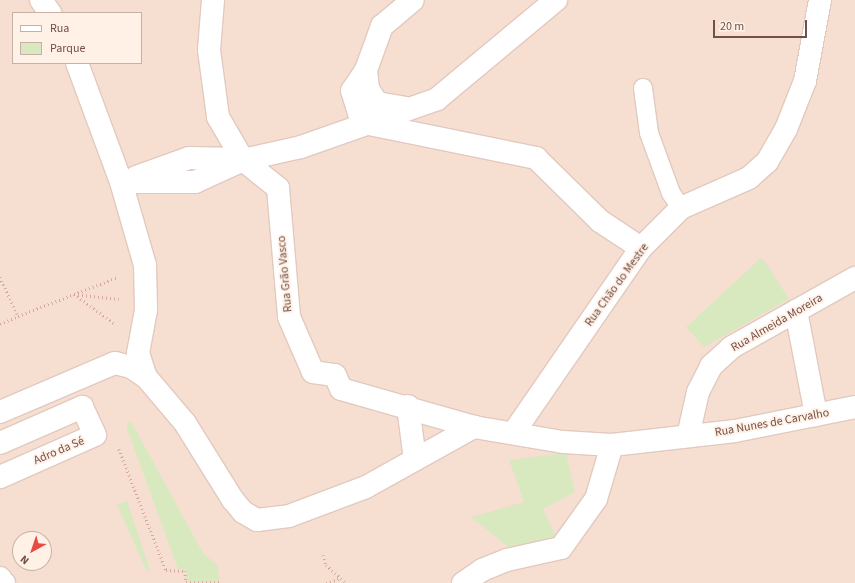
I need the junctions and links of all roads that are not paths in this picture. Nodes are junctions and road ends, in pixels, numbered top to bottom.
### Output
1 (41, 0) edge
2 (213, 0) edge
3 (413, 0) edge
4 (556, 0) edge
5 (820, 0) edge
6 (49, 12) edge
7 (77, 64) edge
8 (366, 70) junction
9 (643, 88) dead end
10 (411, 107) junction
11 (362, 123) junction
12 (244, 160) junction
13 (121, 182) junction
14 (681, 208) junction
15 (641, 248) junction
16 (855, 278) edge
17 (796, 311) junction
18 (142, 325) junction
19 (109, 367) junction
20 (146, 377) junction
21 (408, 406) junction
22 (855, 407) edge
23 (0, 412) edge
24 (816, 415) junction
25 (474, 427) junction
26 (514, 432) junction
27 (688, 436) junction
28 (0, 443) edge
29 (612, 445) junction
30 (415, 460) junction
31 (0, 477) edge
32 (0, 578) edge
33 (4, 583) edge
34 (463, 583) edge

1 - 6 street
2 - 12 street
3 - 8 street
4 - 10 street
5 - 14 street, Rua Chão do Mestre
7 - 13 street
8 - 10 street
8 - 11 street
9 - 14 lane
10 - 11 street
11 - 12 street
11 - 15 street
12 - 13 street
12 - 21 street, Rua Grão Vasco
13 - 18 street
14 - 15 street, Rua Chão do Mestre
15 - 26 street, Rua Chão do Mestre
16 - 17 street, Rua Almeida Moreira
17 - 24 street
17 - 27 street, Rua Almeida Moreira
18 - 19 street
18 - 20 street
19 - 20 street
19 - 23 street
20 - 30 street
21 - 25 street
21 - 30 street
22 - 24 street, Rua Nunes de Carvalho
24 - 27 street, Rua Nunes de Carvalho
25 - 26 street
25 - 30 street
26 - 29 street
27 - 29 street
28 - 31 street, Adro da Sé
29 - 34 street
32 - 33 street

